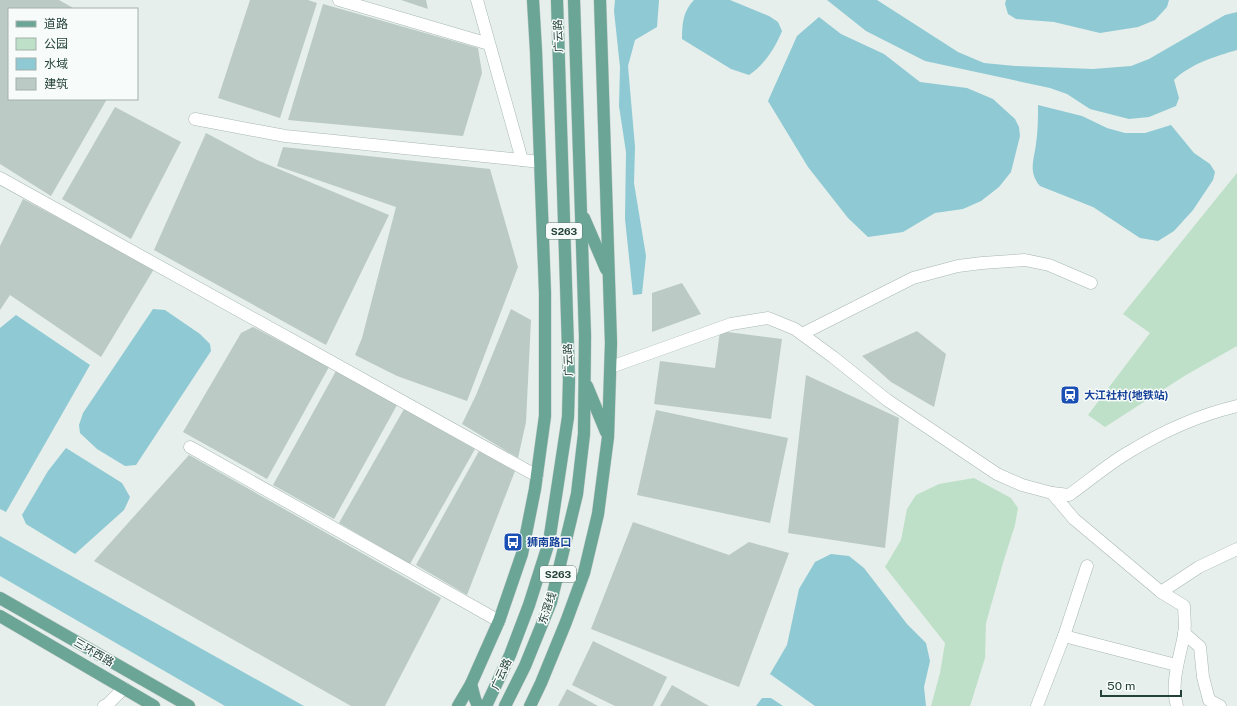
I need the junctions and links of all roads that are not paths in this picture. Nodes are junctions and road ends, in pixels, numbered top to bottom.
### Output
1 (339, 0) edge
2 (477, 0) edge
3 (533, 0) edge
4 (557, 0) edge
5 (574, 0) edge
6 (600, 0) edge
7 (490, 44) junction
8 (195, 119) dead end
9 (522, 160) junction
10 (540, 162) junction
11 (0, 178) edge
12 (581, 211) junction
13 (609, 275) junction
14 (1091, 283) dead end
15 (802, 334) junction
16 (611, 367) junction
17 (585, 381) junction
18 (1237, 406) edge
19 (584, 434) joint
20 (608, 437) junction
21 (190, 447) dead end
22 (537, 476) junction
23 (1052, 493) junction
24 (1237, 549) edge
25 (1087, 566) dead end
26 (1161, 592) junction
27 (0, 598) edge
28 (0, 616) edge
29 (500, 621) junction
30 (1184, 633) junction
31 (1064, 636) junction
32 (1176, 665) junction
33 (471, 684) junction
34 (124, 688) junction
35 (104, 706) edge
36 (154, 706) edge
37 (189, 706) edge
38 (458, 706) edge
39 (478, 706) edge
40 (486, 706) edge
41 (505, 706) edge
42 (530, 706) edge
43 (1037, 706) edge
44 (1177, 706) edge
45 (1220, 706) edge

1 - 7 street
2 - 7 street
3 - 10 main road, S263
4 - 40 main road, 广云路 / S263
5 - 12 main road, 广云路 / S263
6 - 13 main road, S263
7 - 9 street
8 - 9 street
9 - 10 street
10 - 22 main road, S263
11 - 22 street
12 - 13 main road
12 - 17 main road, 广云路 / S263
13 - 16 main road, S263
14 - 15 street
15 - 16 street
15 - 23 street
16 - 20 main road, S263
17 - 19 main road, 广云路 / S263
17 - 20 main road
18 - 23 street
19 - 41 main road, 东滘线 / S263
20 - 42 main road, S263
21 - 29 street
22 - 29 main road, S263
23 - 26 street
24 - 26 street
25 - 31 street
26 - 30 street
27 - 37 main road, 三环西路
28 - 34 main road, 三环西路
29 - 33 main road, S263
30 - 32 street
30 - 45 street
31 - 32 street
31 - 43 street
32 - 44 street
33 - 38 main road, S263
33 - 39 main road
34 - 35 street
34 - 36 main road, 三环西路

